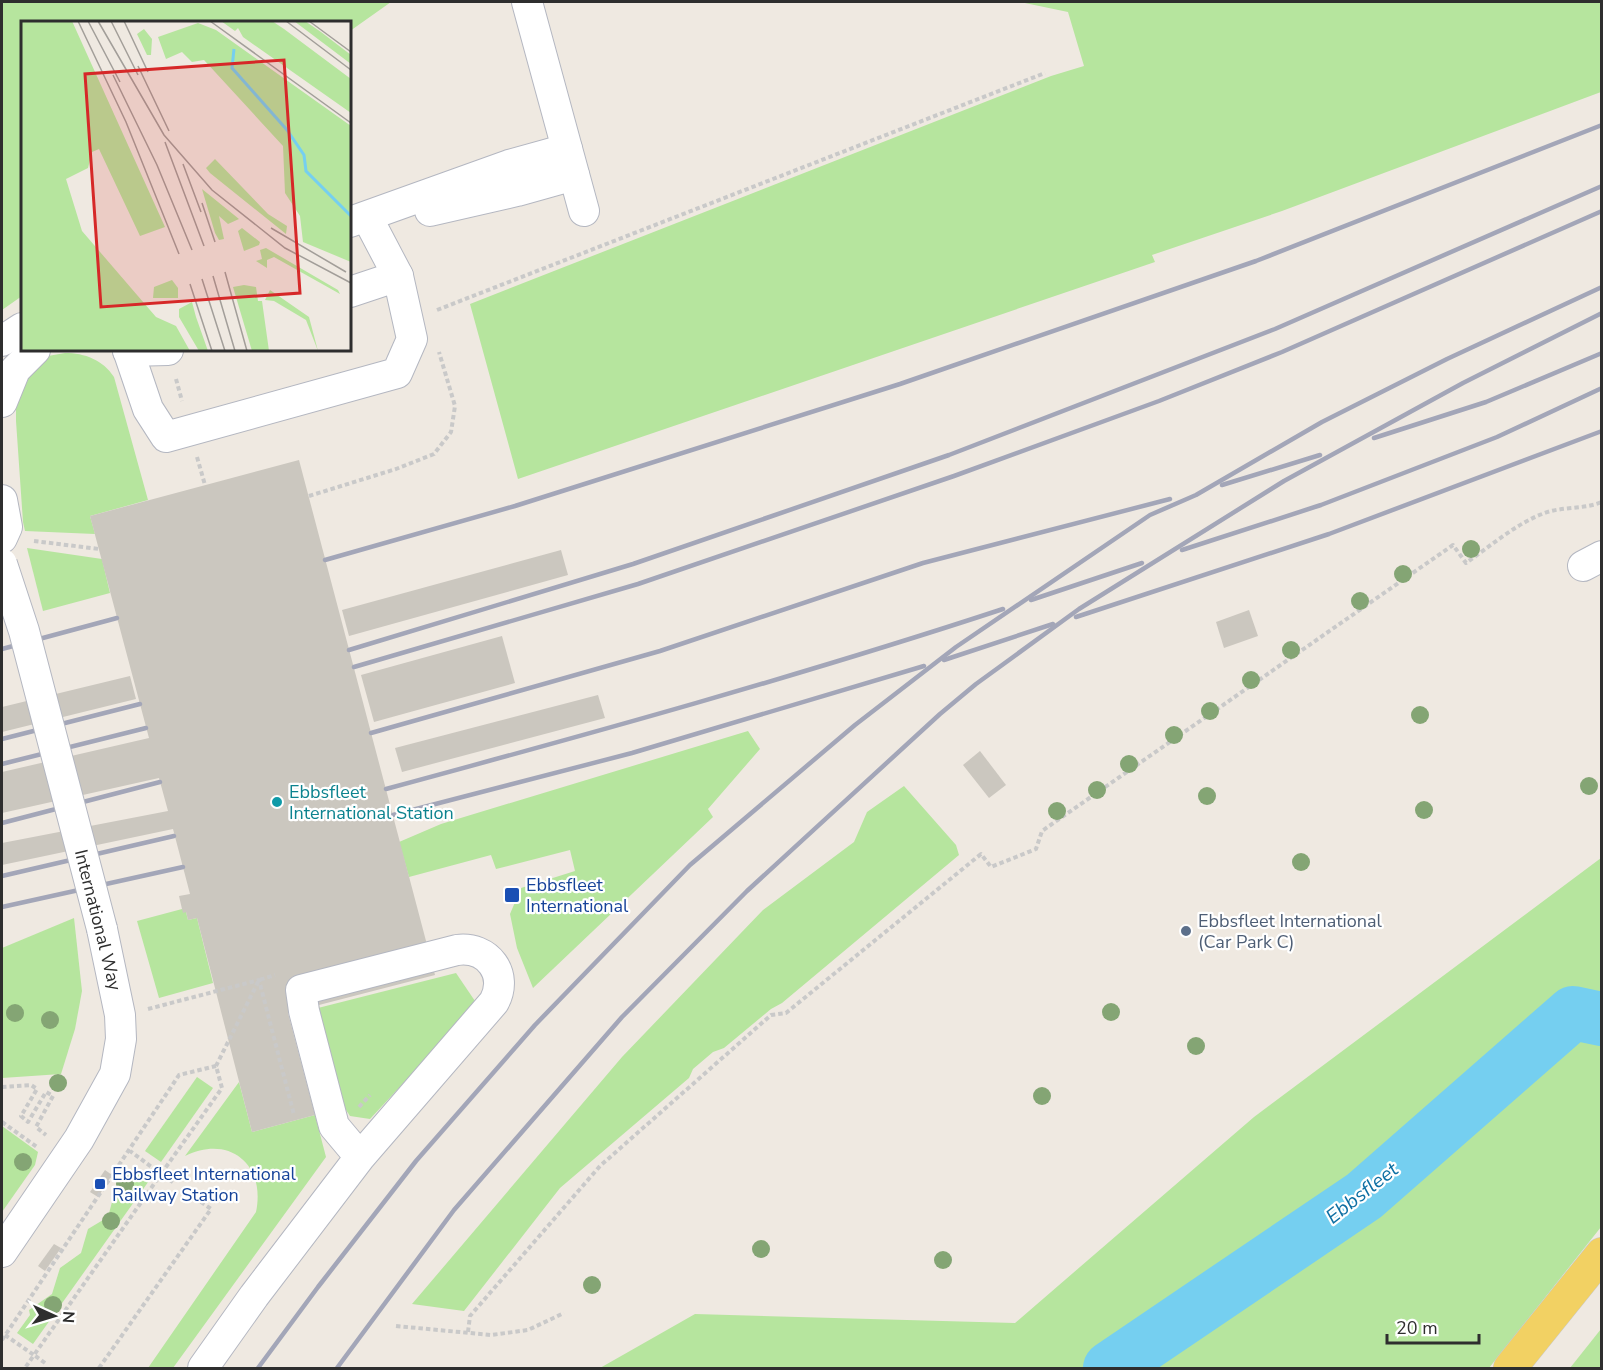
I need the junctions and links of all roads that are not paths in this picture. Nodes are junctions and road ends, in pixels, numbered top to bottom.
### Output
1 (527, 2) edge
2 (571, 162) junction
3 (584, 211) dead end
4 (365, 217) edge
5 (398, 276) junction
6 (351, 292) edge
7 (21, 329) edge
8 (2, 341) edge
9 (34, 351) edge
10 (128, 351) edge
11 (2, 402) edge
12 (2, 500) edge
13 (13, 540) edge
14 (2, 564) edge
15 (360, 1157) junction
16 (2, 1252) edge
17 (1602, 1254) edge
18 (203, 1368) edge
19 (1510, 1368) edge

1 - 2 street
2 - 3 street
2 - 4 street
4 - 5 street
5 - 6 street
5 - 10 street
7 - 8 street
9 - 11 street
12 - 13 street
14 - 16 street, International Way, bridge
15 - 15 street
15 - 18 street
17 - 19 main road

